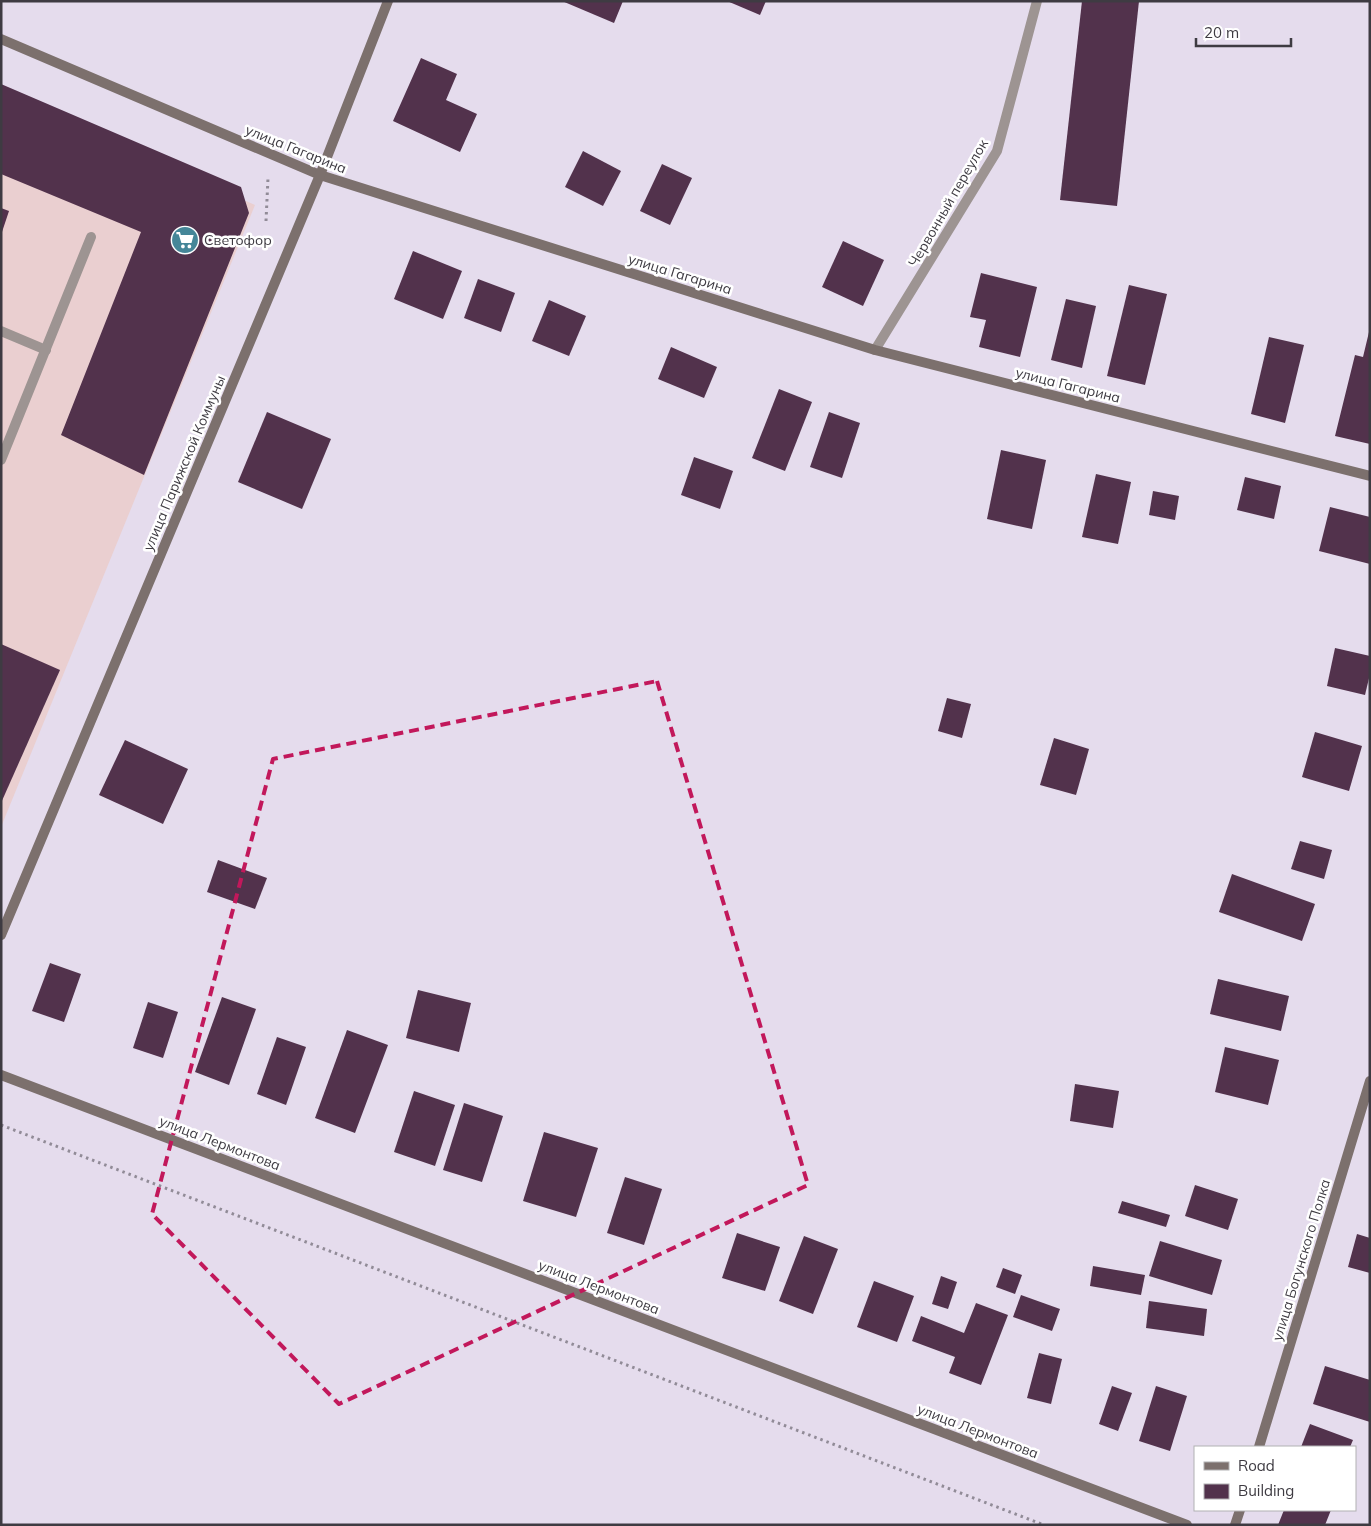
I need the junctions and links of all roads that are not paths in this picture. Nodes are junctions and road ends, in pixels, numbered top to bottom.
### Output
1 (388, 1) edge
2 (1037, 1) edge
3 (1, 38) edge
4 (320, 175) junction
5 (91, 237) dead end
6 (1, 331) edge
7 (46, 350) junction
8 (876, 350) junction
9 (1, 460) edge
10 (1370, 476) edge
11 (1, 935) edge
12 (1, 1074) edge
13 (1370, 1081) edge
14 (1258, 1446) edge
15 (1240, 1511) edge
16 (1187, 1525) edge
17 (1235, 1525) edge

1 - 4 street, улица Парижской Коммуны
2 - 8 street, Червонный переулок
3 - 4 street, улица Гагарина
4 - 8 street, улица Гагарина
4 - 11 street, улица Парижской Коммуны
5 - 7 street
6 - 7 street
7 - 9 street
8 - 10 street, улица Гагарина
12 - 16 street, улица Лермонтова
13 - 14 street, улица Богунского Полка
15 - 17 street

